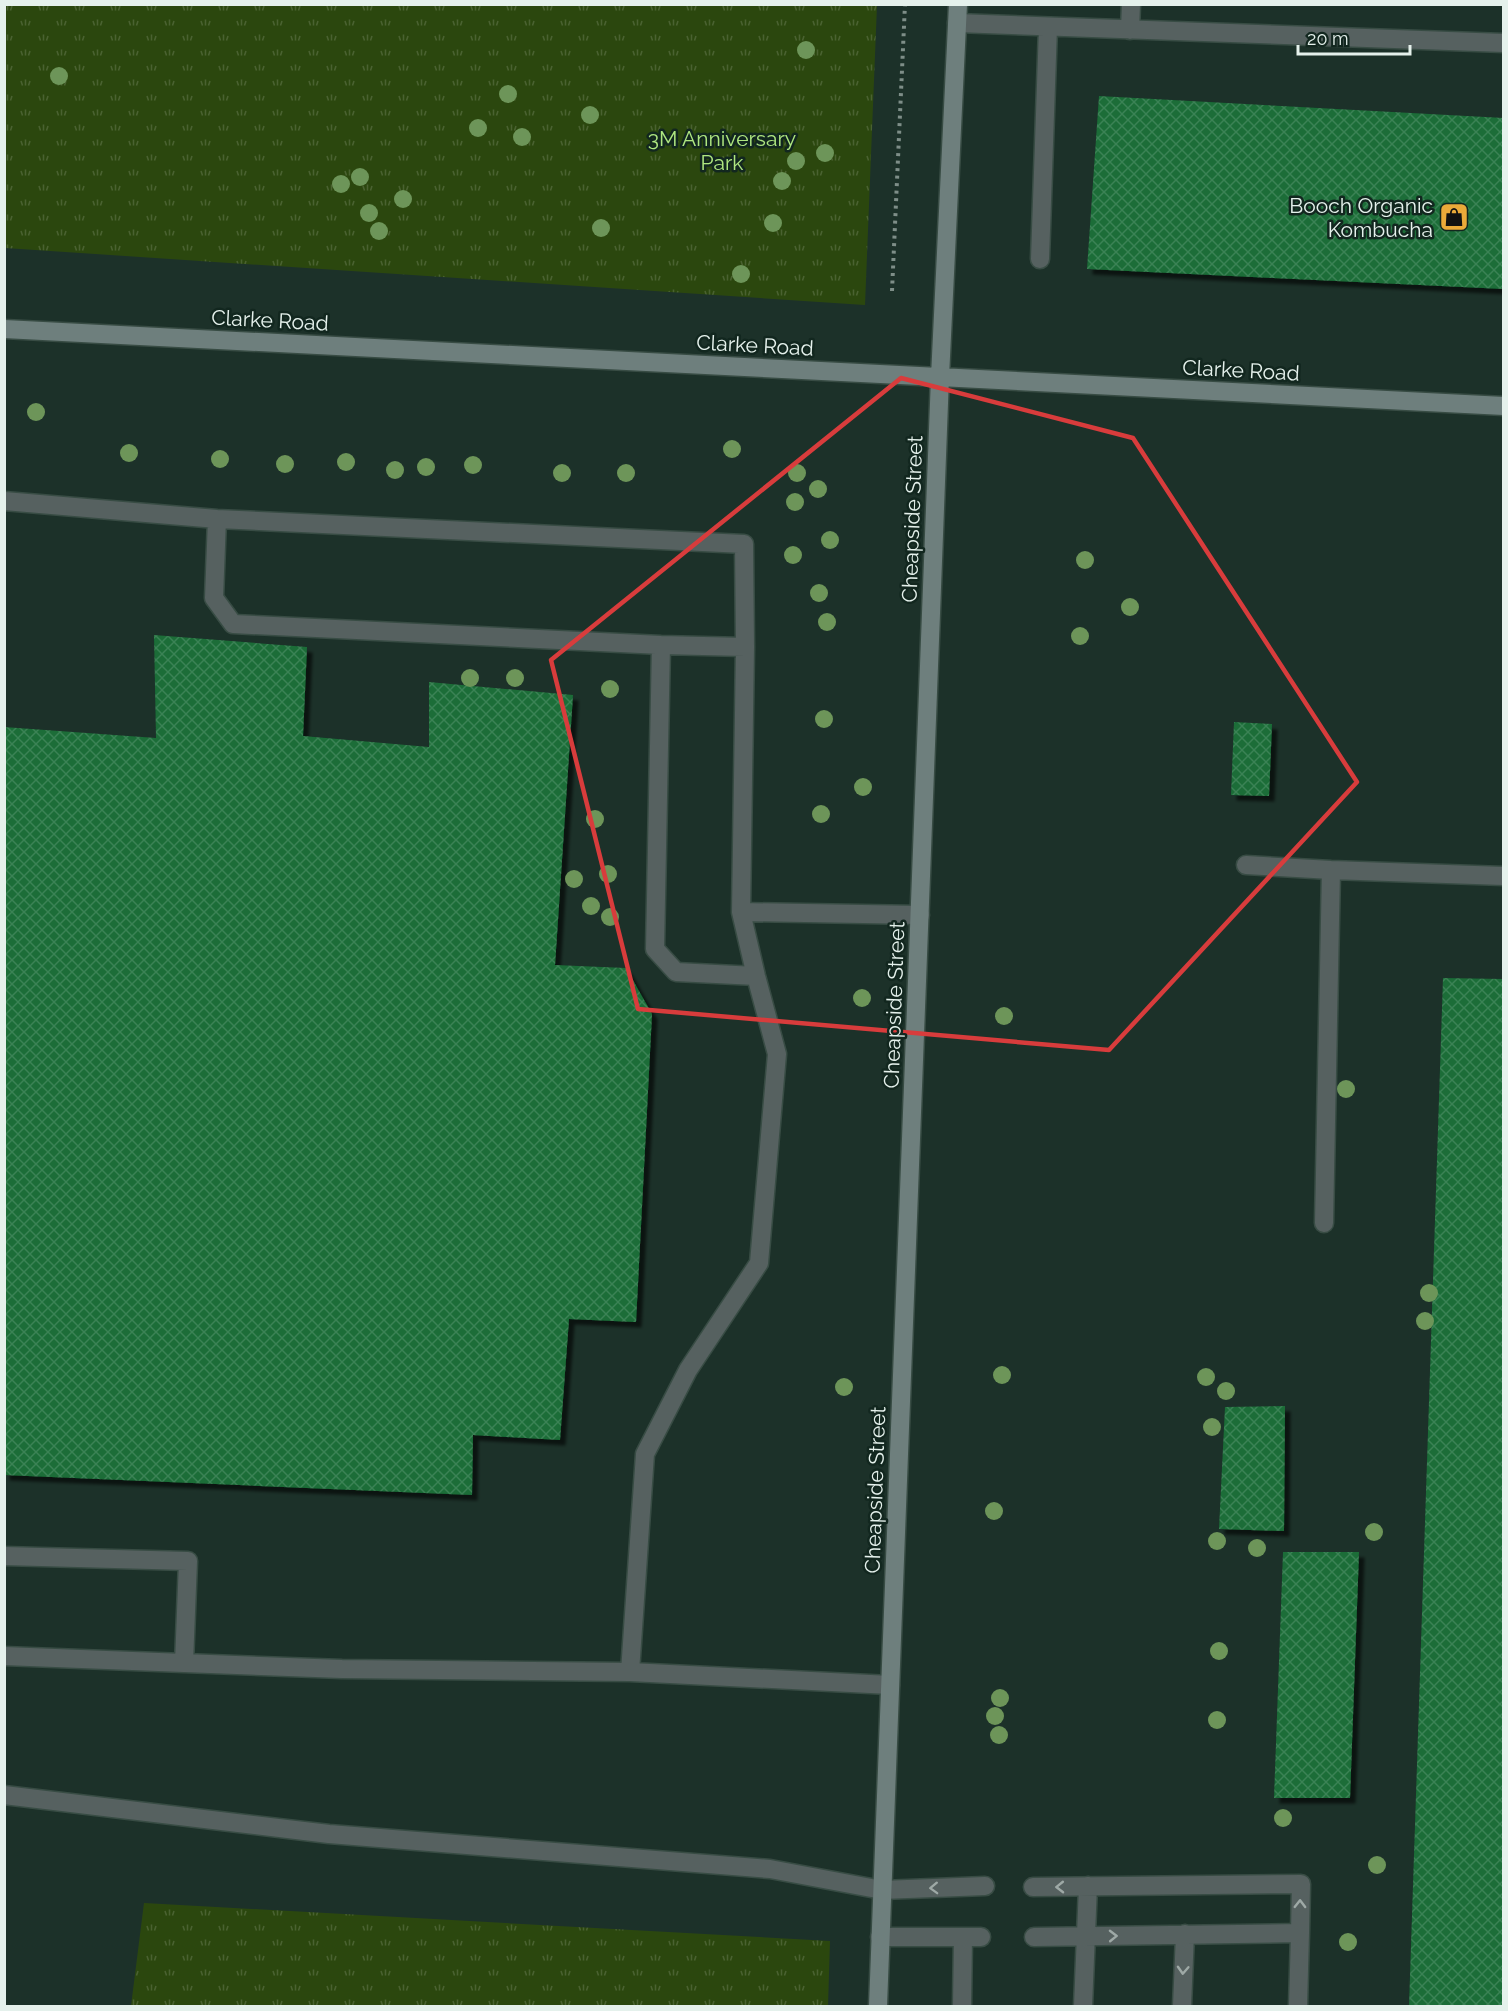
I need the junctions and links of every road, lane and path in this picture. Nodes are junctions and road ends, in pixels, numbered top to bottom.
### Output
1 (905, 4) edge
2 (958, 4) edge
3 (1131, 4) edge
4 (957, 23) junction
5 (1048, 27) junction
6 (1130, 30) junction
7 (1503, 43) edge
8 (1040, 259) dead end
9 (892, 291) dead end
10 (4, 329) edge
11 (940, 377) junction
12 (1503, 406) edge
13 (4, 501) edge
14 (217, 519) junction
15 (661, 645) junction
16 (744, 647) junction
17 (1246, 865) dead end
18 (1331, 870) junction
19 (1503, 876) edge
20 (741, 912) junction
21 (920, 915) junction
22 (756, 976) junction
23 (1324, 1223) dead end
24 (4, 1556) edge
25 (4, 1656) edge
26 (184, 1663) junction
27 (630, 1672) junction
28 (890, 1685) junction
29 (4, 1795) edge
30 (985, 1886) dead end
31 (1088, 1886) junction
32 (1033, 1887) dead end
33 (882, 1890) junction
34 (1300, 1933) junction
35 (1185, 1935) junction
36 (1086, 1936) junction
37 (880, 1937) junction
38 (1034, 1937) dead end
39 (878, 2007) edge
40 (962, 2007) edge
41 (1083, 2007) edge
42 (1182, 2007) edge
43 (1298, 2007) edge

1 - 9 path
2 - 4 street, Cheapside Street
3 - 6 lane
4 - 5 lane
4 - 11 street, Cheapside Street
5 - 6 lane
5 - 8 lane
6 - 7 lane
10 - 11 street, Clarke Road
11 - 12 street, Clarke Road
11 - 21 street, Cheapside Street
13 - 14 lane
14 - 15 lane
14 - 16 lane
15 - 16 lane
15 - 22 lane
16 - 20 lane
17 - 18 lane
18 - 19 lane
18 - 23 lane
20 - 21 lane
20 - 22 lane
21 - 28 street, Cheapside Street
22 - 27 lane
24 - 26 lane
25 - 26 lane
26 - 27 lane
27 - 28 lane
28 - 33 street, Cheapside Street
29 - 33 lane
30 -> 33 lane
31 -> 32 lane
34 -> 31 lane
31 - 36 lane
33 - 37 street, Cheapside Street
34 - 35 lane
34 - 43 lane
36 -> 35 lane
35 -> 42 lane
36 - 38 lane
36 - 41 lane
37 - 39 street, Cheapside Street
37 - 40 lane

